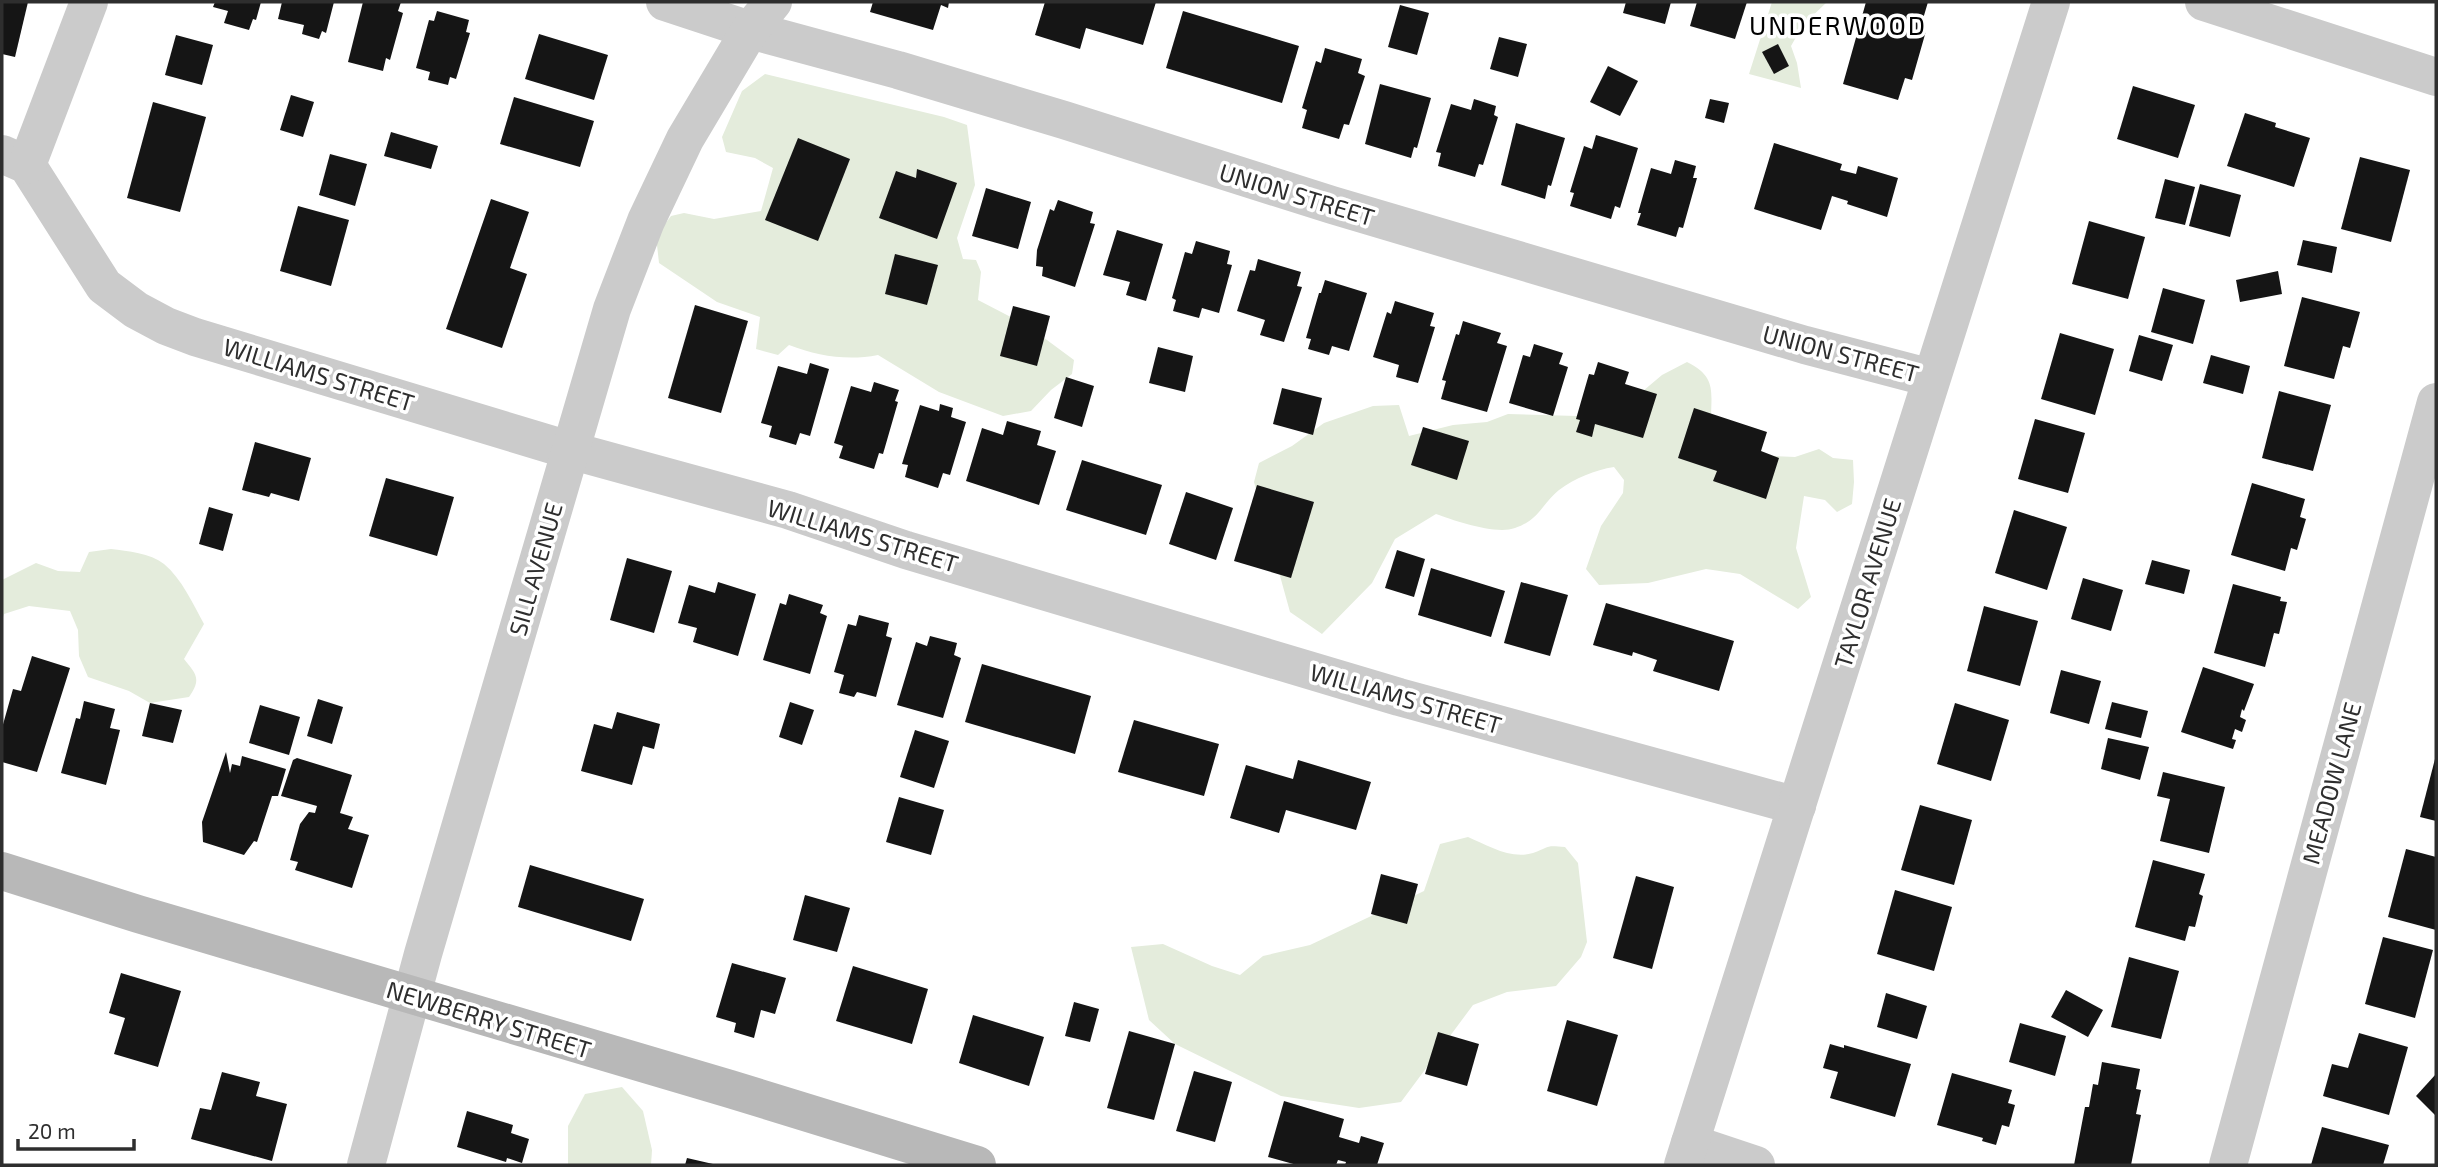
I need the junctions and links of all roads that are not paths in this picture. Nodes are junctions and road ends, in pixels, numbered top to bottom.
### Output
1 (89, 2) edge
2 (665, 2) edge
3 (2052, 2) edge
4 (2204, 2) edge
5 (761, 16) edge
6 (2436, 77) edge
7 (14, 160) edge
8 (1931, 378) junction
9 (2436, 402) edge
10 (569, 450) junction
11 (1797, 806) junction
12 (2, 871) edge
13 (411, 995) junction
14 (1687, 1154) edge
15 (366, 1165) edge
16 (976, 1165) edge
17 (1756, 1165) edge
18 (2228, 1165) edge

1 - 7 street
2 - 5 street, UNION STREET
3 - 8 street, TAYLOR AVENUE
4 - 6 street
5 - 8 street, UNION STREET
5 - 10 street, SILL AVENUE
7 - 10 street, WILLIAMS STREET
8 - 11 street, TAYLOR AVENUE
9 - 18 street, MEADOW LANE
10 - 11 street, WILLIAMS STREET
10 - 13 street, SILL AVENUE
11 - 14 street, TAYLOR AVENUE
12 - 13 street, NEWBERRY STREET
13 - 15 street, SILL AVENUE
13 - 16 street, NEWBERRY STREET
14 - 17 street

